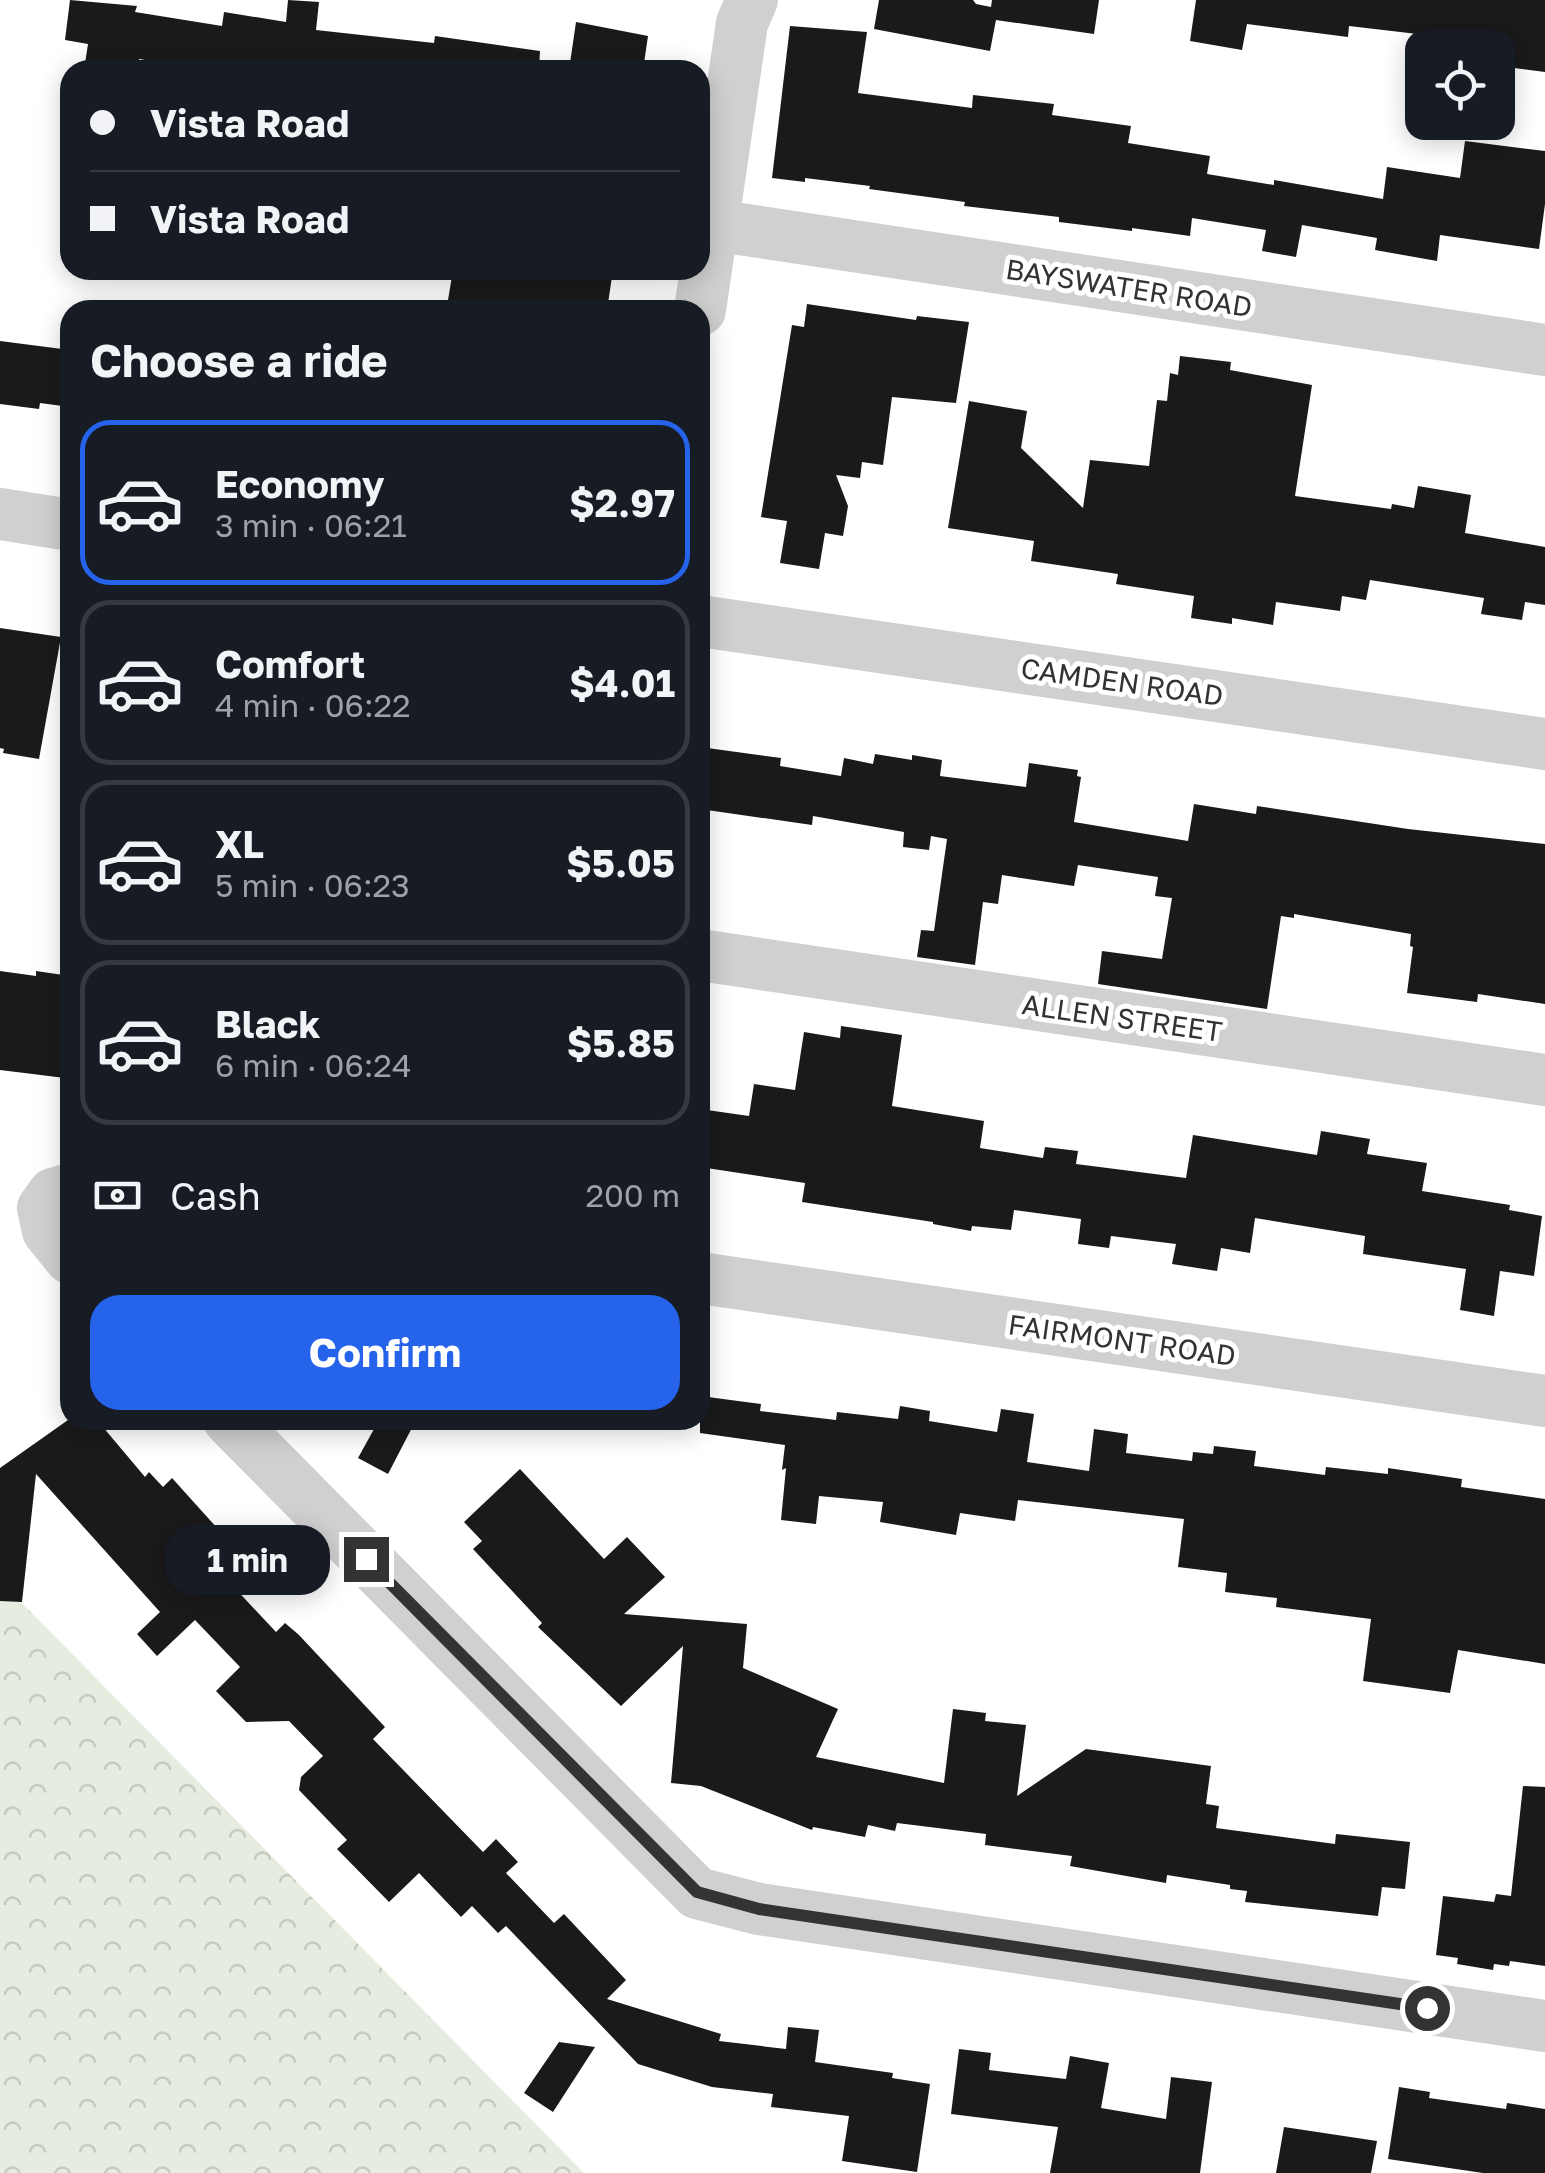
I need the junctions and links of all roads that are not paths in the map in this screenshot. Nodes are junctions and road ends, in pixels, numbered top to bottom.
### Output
1 (752, 0) edge
2 (714, 225) junction
3 (710, 249) edge
4 (1545, 350) edge
5 (0, 514) edge
6 (60, 523) edge
7 (710, 622) edge
8 (1545, 744) edge
9 (710, 956) edge
10 (1545, 1080) edge
11 (57, 1195) edge
12 (60, 1245) edge
13 (710, 1279) edge
14 (1545, 1401) edge
15 (238, 1430) edge
16 (1545, 2026) edge

1 - 2 street
2 - 3 street
2 - 4 street, BAYSWATER ROAD
5 - 6 street
7 - 8 street, CAMDEN ROAD
9 - 10 street, ALLEN STREET
11 - 12 street
13 - 14 street, FAIRMONT ROAD
15 - 16 street

